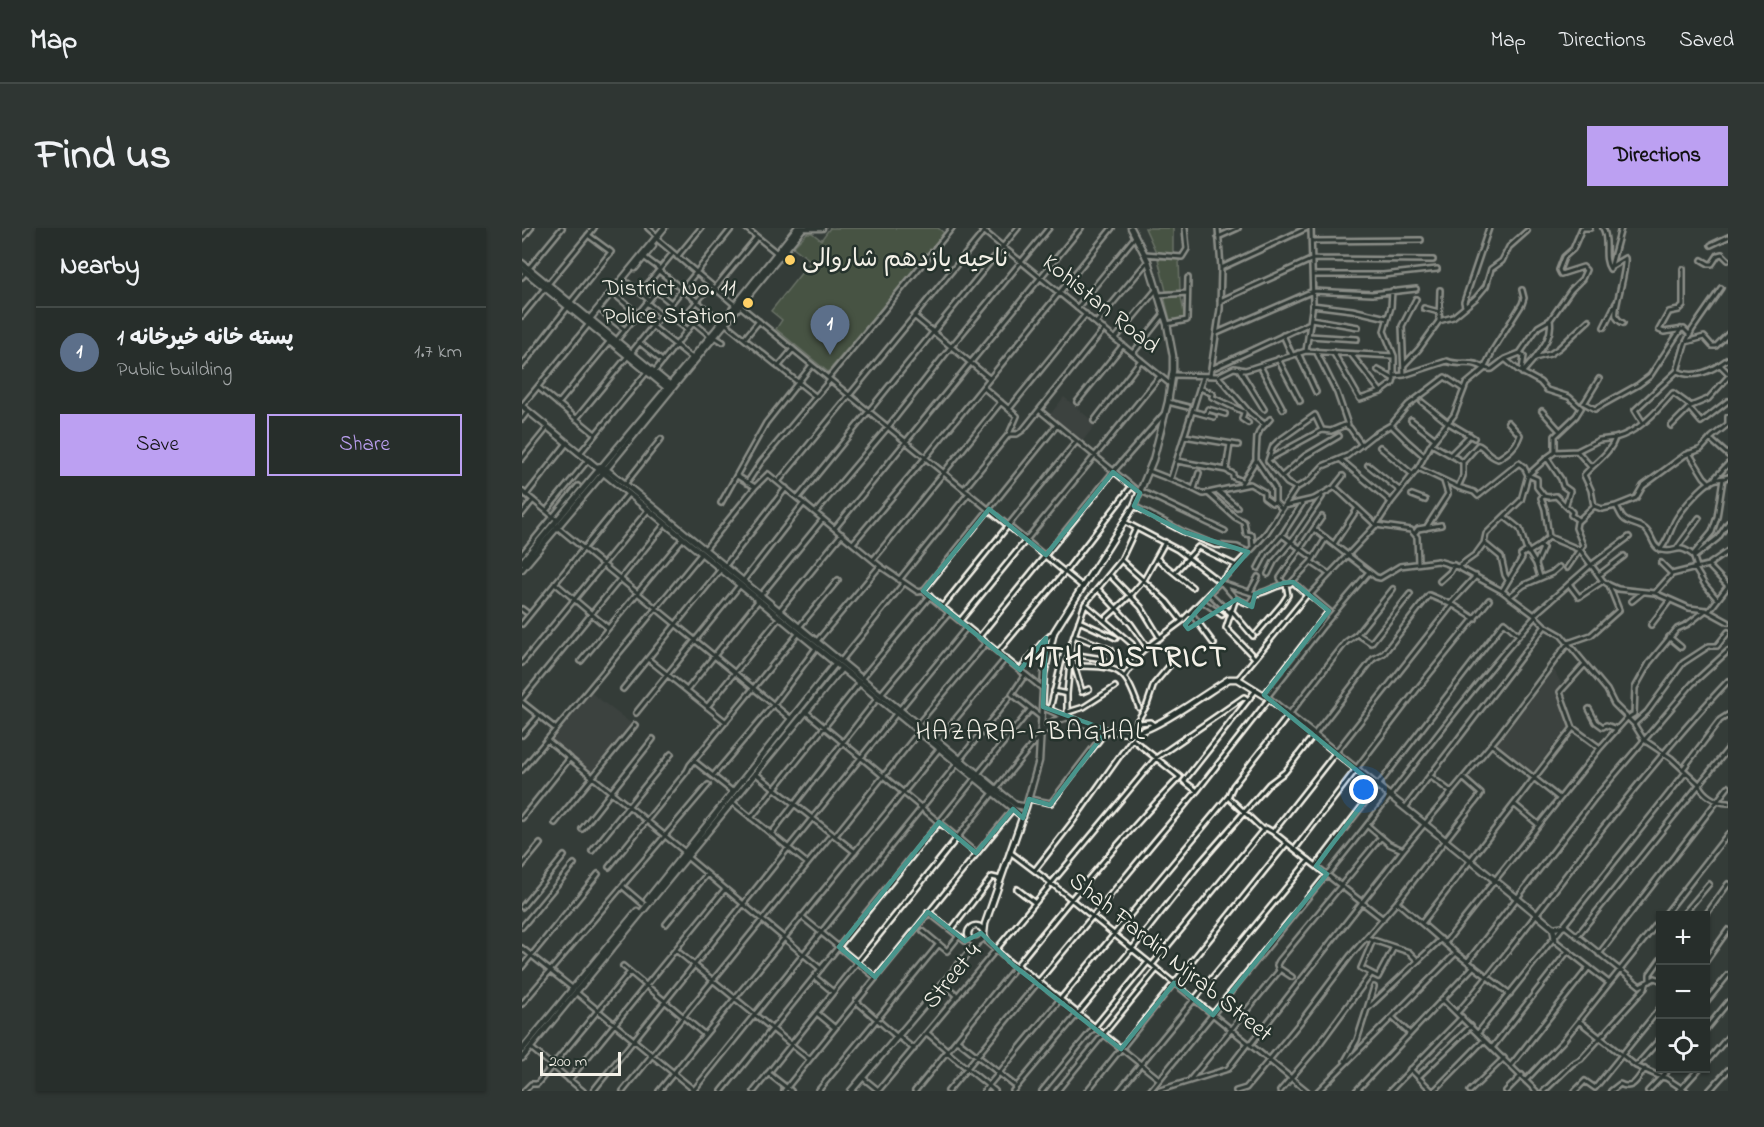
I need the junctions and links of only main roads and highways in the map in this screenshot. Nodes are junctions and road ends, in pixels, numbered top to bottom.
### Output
1 (666, 228) edge
2 (800, 228) edge
3 (822, 228) edge
4 (1131, 228) edge
5 (657, 238) junction
6 (522, 263) edge
7 (768, 268) junction
8 (525, 272) edge
9 (588, 322) junction
10 (712, 336) junction
11 (629, 354) junction
12 (668, 386) junction
13 (522, 406) edge
14 (601, 469) junction
15 (555, 522) junction
16 (696, 546) junction
17 (522, 562) edge
18 (522, 569) edge
19 (759, 598) junction
20 (835, 664) junction
21 (841, 669) junction
22 (879, 696) junction
23 (1043, 706) junction
24 (898, 711) junction
25 (1068, 715) junction
26 (920, 728) junction
27 (1042, 733) junction
28 (958, 761) junction
29 (995, 791) junction
30 (1026, 807) junction
31 (1023, 817) junction
32 (703, 833) junction
33 (686, 854) junction
34 (990, 908) junction
35 (1565, 926) road end
36 (976, 927) junction
37 (1553, 928) junction
38 (982, 938) junction
39 (970, 939) junction
40 (1554, 939) road end
41 (963, 958) junction
42 (574, 991) junction
43 (525, 1046) edge
44 (522, 1058) edge
45 (851, 1091) edge

1 - 5 main road
2 - 3 main road
2 - 7 main road
2 - 7 main road
4 - 23 main road
5 - 9 main road
5 - 9 main road
6 - 8 main road
7 - 10 main road
8 - 9 main road
9 - 11 main road
10 - 12 main road
10 - 14 main road
11 - 12 main road
11 - 12 main road
12 - 14 main road
13 - 14 main road
14 - 15 main road
14 - 16 main road
14 - 16 main road
15 - 17 main road
15 - 18 main road
16 - 19 main road
19 - 20 main road
19 - 22 main road
20 - 21 main road
20 - 32 main road
21 - 22 main road
21 - 32 main road
22 - 24 main road
23 - 25 main road
23 - 27 main road
24 - 26 main road
24 - 26 main road
25 - 27 main road
25 - 37 main road
26 - 28 main road
26 - 28 main road
27 - 30 main road
28 - 29 main road
29 - 30 main road
29 - 31 main road
30 - 31 main road
31 - 34 main road
32 - 33 main road
33 - 42 main road
33 - 42 main road
34 - 36 main road
34 - 38 main road
35 - 37 main road
36 - 38 main road
36 - 39 main road
37 - 40 main road
38 - 39 main road
38 - 41 main road
39 - 41 main road
41 - 45 main road
42 - 43 main road
43 - 44 main road

